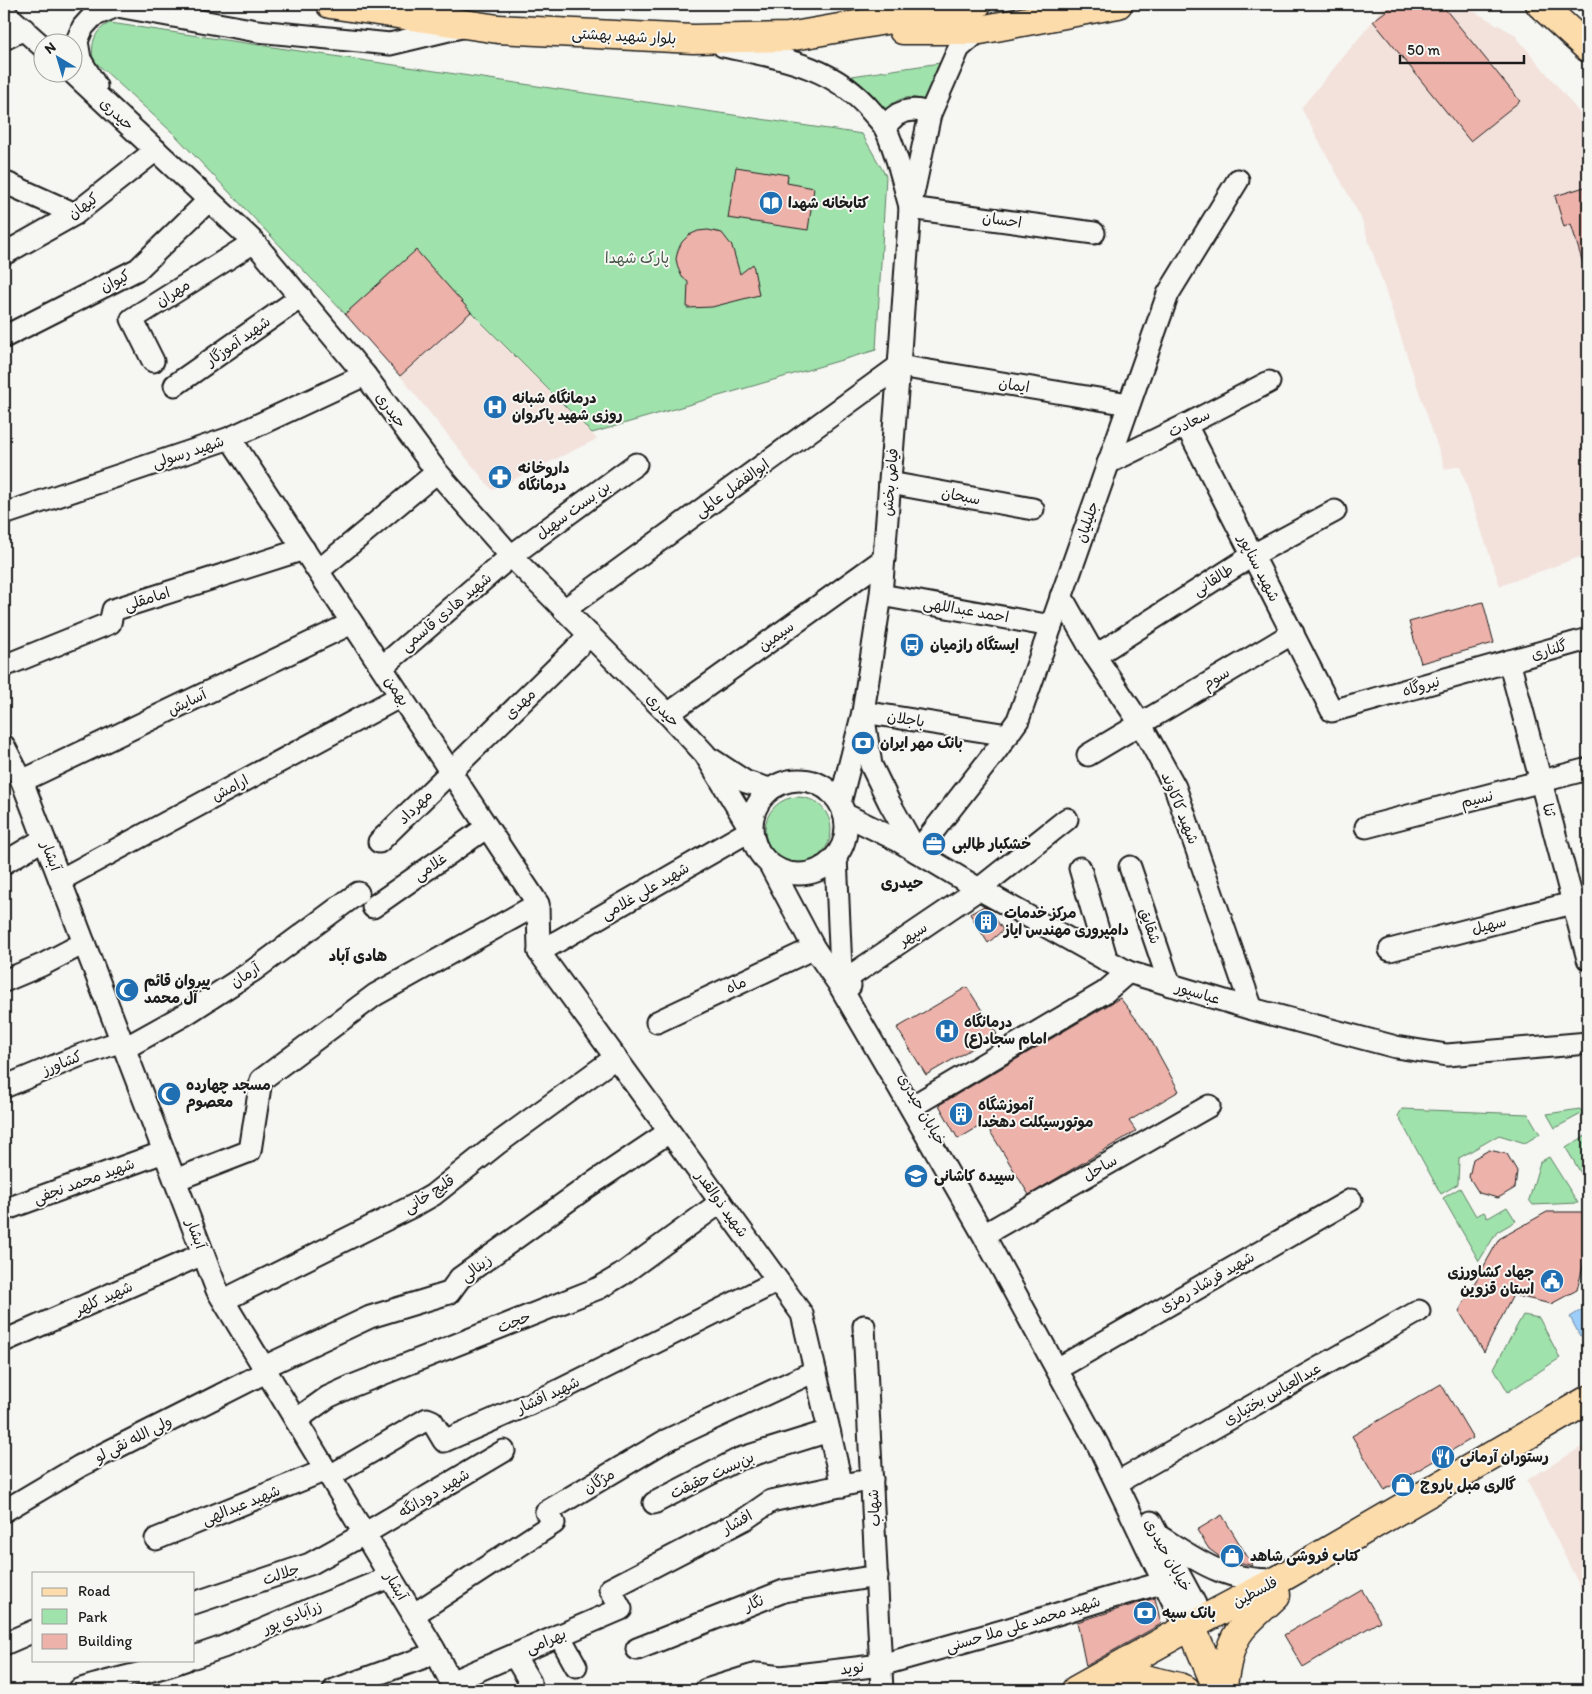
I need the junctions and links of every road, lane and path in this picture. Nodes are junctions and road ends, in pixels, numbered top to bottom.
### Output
1 (336, 4) edge
2 (1118, 4) edge
3 (1540, 4) edge
4 (4, 12) edge
5 (978, 17) edge
6 (468, 25) junction
7 (24, 30) junction
8 (831, 30) junction
9 (32, 37) edge
10 (4, 39) edge
11 (693, 40) junction
12 (1588, 48) edge
13 (82, 81) edge
14 (114, 110) junction
15 (930, 114) junction
16 (885, 128) junction
17 (156, 150) junction
18 (1238, 180) dead end
19 (4, 182) edge
20 (209, 200) junction
21 (910, 208) junction
22 (75, 214) junction
23 (1094, 233) dead end
24 (254, 242) junction
25 (4, 254) edge
26 (301, 297) junction
27 (4, 337) edge
28 (153, 361) dead end
29 (899, 366) junction
30 (365, 375) junction
31 (1269, 382) dead end
32 (175, 384) dead end
33 (1129, 404) junction
34 (1186, 425) junction
35 (230, 438) junction
36 (1108, 463) junction
37 (636, 464) dead end
38 (437, 472) junction
39 (890, 483) junction
40 (1032, 510) dead end
41 (1335, 511) dead end
42 (4, 514) edge
43 (304, 549) junction
44 (1252, 555) junction
45 (511, 556) junction
46 (884, 558) junction
47 (318, 571) junction
48 (881, 595) junction
49 (1062, 596) junction
50 (564, 610) junction
51 (352, 623) junction
52 (1051, 626) junction
53 (1292, 633) junction
54 (590, 635) junction
55 (1588, 639) edge
56 (1095, 656) junction
57 (1509, 661) junction
58 (4, 666) edge
59 (382, 667) junction
60 (401, 696) junction
61 (1332, 711) joint
62 (863, 712) junction
63 (668, 714) junction
64 (1140, 723) junction
65 (1008, 735) junction
66 (5, 752) edge
67 (705, 754) junction
68 (851, 754) junction
69 (1088, 755) dead end
70 (1588, 769) edge
71 (451, 772) junction
72 (22, 781) junction
73 (1541, 782) junction
74 (819, 784) junction
75 (770, 789) junction
76 (842, 808) junction
77 (1067, 819) dead end
78 (487, 827) junction
79 (1366, 827) dead end
80 (751, 830) junction
81 (44, 839) junction
82 (379, 842) dead end
83 (917, 852) junction
84 (836, 856) junction
85 (4, 863) edge
86 (770, 865) junction
87 (1130, 867) dead end
88 (1080, 868) dead end
89 (60, 880) junction
90 (979, 889) junction
91 (366, 900) joint
92 (1581, 901) edge
93 (538, 904) junction
94 (84, 943) junction
95 (814, 948) junction
96 (1390, 950) dead end
97 (538, 952) junction
98 (1588, 959) edge
99 (1107, 960) junction
100 (1128, 972) junction
101 (840, 975) junction
102 (4, 981) edge
103 (1170, 985) junction
104 (1252, 1009) junction
105 (657, 1022) dead end
106 (1588, 1043) edge
107 (123, 1045) junction
108 (615, 1058) junction
109 (4, 1088) edge
110 (918, 1103) junction
111 (1209, 1106) dead end
112 (669, 1132) junction
113 (164, 1152) junction
114 (175, 1180) junction
115 (1351, 1200) dead end
116 (720, 1202) junction
117 (4, 1210) edge
118 (992, 1230) junction
119 (203, 1254) junction
120 (778, 1281) junction
121 (224, 1300) junction
122 (1419, 1311) dead end
123 (864, 1326) dead end
124 (4, 1341) edge
125 (1064, 1365) junction
126 (265, 1370) junction
127 (815, 1371) junction
128 (1588, 1400) edge
129 (1588, 1414) edge
130 (296, 1420) junction
131 (829, 1431) junction
132 (504, 1451) dead end
133 (328, 1473) junction
134 (1125, 1478) junction
135 (872, 1479) junction
136 (842, 1486) junction
137 (654, 1503) dead end
138 (4, 1511) edge
139 (364, 1534) junction
140 (1159, 1536) junction
141 (156, 1539) dead end
142 (877, 1576) junction
143 (390, 1577) junction
144 (1165, 1582) junction
145 (1277, 1588) junction
146 (610, 1589) joint
147 (195, 1604) edge
148 (413, 1615) junction
149 (32, 1632) edge
150 (1194, 1633) junction
151 (559, 1636) junction
152 (4, 1644) edge
153 (636, 1648) dead end
154 (436, 1653) junction
155 (514, 1655) junction
156 (195, 1657) edge
157 (173, 1662) edge
158 (156, 1665) edge
159 (881, 1665) junction
160 (576, 1666) dead end
161 (1131, 1676) junction
162 (530, 1682) dead end
163 (131, 1683) edge
164 (453, 1686) edge
165 (79, 1690) edge
166 (334, 1690) edge
167 (706, 1690) edge
168 (882, 1690) edge
169 (1076, 1690) edge
170 (1105, 1690) edge
171 (1186, 1690) edge
172 (1218, 1690) edge
173 (1222, 1690) edge

1 - 6 main road, بلوار شهید بهشتی
2 - 5 main road
3 - 12 main road
4 - 7 street
5 - 8 main road
5 - 8 main road, بلوار شهید بهشتی
5 - 15 street
6 - 11 main road, بلوار شهید بهشتی
6 - 14 street
7 - 9 street
7 - 10 street
8 - 11 main road, بلوار شهید بهشتی
11 - 16 street
13 - 14 street, حیدری
14 - 17 street, حیدری
15 - 16 street
15 - 21 street
16 - 21 street
17 - 20 street, حیدری
17 - 22 street, کیهان
18 - 33 street, جلیلیان
19 - 22 street
20 - 24 street, حیدری
20 - 27 street, کیوان
21 - 23 street, احسان
21 - 29 street, فیاض بخش
22 - 25 street, کیهان
24 - 26 street, حیدری
24 - 28 street, مهران
26 - 30 street, حیدری
26 - 32 street, شهید آموزگار
29 - 33 street, ایمان
29 - 39 street, فیاض بخش
29 - 50 street, ابوالفضل عالمی
30 - 35 street, شهید رسولی
30 - 38 street, حیدری
31 - 34 street, سعادت
33 - 36 street, جلیلیان
34 - 36 street, سعادت
34 - 44 street, شهید سناپور
35 - 42 street, شهید رسولی
35 - 43 street, بهمن
36 - 49 street, جلیلیان
37 - 45 street, بن بست سهیل
38 - 45 street, حیدری
38 - 47 street
39 - 40 street, سبحان
39 - 46 street, فیاض بخش
41 - 44 street, طالقانی
43 - 47 street, بهمن
43 - 58 street, امامقلی
44 - 53 street, شهید سناپور
44 - 56 street, طالقانی
45 - 50 street, حیدری
45 - 59 street, شهید هادی قاسمی
46 - 48 street, فیاض بخش
46 - 63 street, سیمین
47 - 51 street, بهمن
48 - 52 street, احمد عبداللهی
48 - 62 street, فیاض بخش
49 - 52 street, جلیلیان
49 - 56 street, شهید کاکاوند
50 - 54 street, حیدری
51 - 59 street, بهمن
51 - 72 street, آسایش
52 - 65 street, جلیلیان
53 - 61 street, شهید سناپور
53 - 64 street, سوم
54 - 63 street, حیدری
54 - 71 street, مهدی
55 - 57 street, گلناری
56 - 64 street, شهید کاکاوند
57 - 61 street, نیروگاه
57 - 73 street, ثنا
59 - 60 street, بهمن
60 - 71 street, بهمن
60 - 89 street, ارامش
62 - 65 street, باجلان
62 - 68 street, فیاض بخش
62 - 83 street
63 - 67 street, حیدری
64 - 69 street, سوم
64 - 104 street, شهید کاکاوند
65 - 83 street, جلیلیان
66 - 72 street, آبشار
67 - 75 street
67 - 80 street
68 - 74 street
68 - 76 street, فیاض بخش
70 - 73 street, نسیم
71 - 78 street, بهمن
71 - 82 street, مهرداد
72 - 81 street, آبشار
73 - 79 street, نسیم
73 - 92 street, ثنا
74 - 75 street
74 - 76 street
75 - 80 street
76 - 83 street, عباسپور
76 - 84 street
77 - 90 street, سپهر
78 - 91 street, غلامی
78 - 93 street, بهمن
80 - 86 street
80 - 97 street, شهید علی غلامی
81 - 85 street
81 - 89 street, آبشار
83 - 90 street, عباسپور
84 - 86 street
84 - 101 street
86 - 95 street
87 - 103 street, شقایق
88 - 99 street
89 - 94 street, آبشار
90 - 99 street, عباسپور
90 - 101 street, سپهر
91 - 107 street, آرمان
92 - 96 street, سهیل
92 - 98 street, ثنا
93 - 97 street
93 - 114 street
94 - 102 street
94 - 107 street, آبشار
95 - 101 street
95 - 105 street, ماه
97 - 108 street, شهید ذوالقدر
99 - 100 street, عباسپور
100 - 103 street, عباسپور
100 - 110 street
101 - 110 street, خیابان حیدری
101 - 144 street, خیابان حیدری
103 - 104 street, عباسپور
104 - 106 street, عباسپور
107 - 109 street, کشاورز
107 - 113 street, آبشار
108 - 112 street, شهید ذوالقدر
108 - 121 street, قلیچ خانی
110 - 118 street, خیابان حیدری
111 - 118 street, ساحل
112 - 116 street, شهید ذوالقدر
112 - 126 street, زینالی
113 - 114 street, آبشار
113 - 117 street, شهید محمد نجفی
114 - 119 street, آبشار
115 - 125 street, شهید فرشاد رمزی
116 - 120 street, شهید ذوالقدر
116 - 130 street, حجت
118 - 125 street, خیابان حیدری
119 - 121 street, آبشار
119 - 124 street, شهید کلهر
120 - 127 street, شهید ذوالقدر
120 - 133 street, شهید افشار
121 - 126 street, آبشار
122 - 134 street, عبدالعباس بختیاری
123 - 135 street, شهاب
125 - 134 street, خیابان حیدری
126 - 130 street, آبشار
126 - 138 street, ولی الله نقی لو
127 - 131 street, شهید ذوالقدر
127 - 148 street, مژگان
128 - 145 main road, فلسطین
129 - 145 main road, فلسطین
130 - 133 street, آبشار
131 - 136 street, شهید ذوالقدر
131 - 137 street, بن‌بست حقیقت
132 - 139 street, شهید دودانگه
133 - 139 street, آبشار
133 - 141 street, شهید عبدالهی
134 - 140 street, خیابان حیدری
135 - 136 street, افشار
135 - 142 street, شهاب
136 - 146 street, افشار
139 - 143 street, آبشار
139 - 147 street, جلالت
140 - 145 street
140 - 150 street, خیابان حیدری
142 - 153 street, نگار
142 - 159 street, شهاب
143 - 148 street, آبشار
143 - 156 street, زرآبادی پور
144 - 150 street, خیابان حیدری
144 - 159 street, شهید محمد علی ملا حسنی
145 - 150 main road, فلسطین
145 - 173 main road
146 - 151 street, بهرامی
148 - 154 street, آبشار
149 - 152 street
150 - 161 main road, فلسطین
150 - 169 main road, فلسطین
150 - 172 main road
151 - 155 street, بهرامی
151 - 160 street
154 - 164 street, آبشار
154 - 166 street
155 - 162 street
155 - 164 street, بهرامی
157 - 158 street
158 - 163 street
159 - 167 street, نوید
159 - 168 street, شهاب
161 - 170 main road, فلسطین
161 - 171 main road
163 - 165 street

